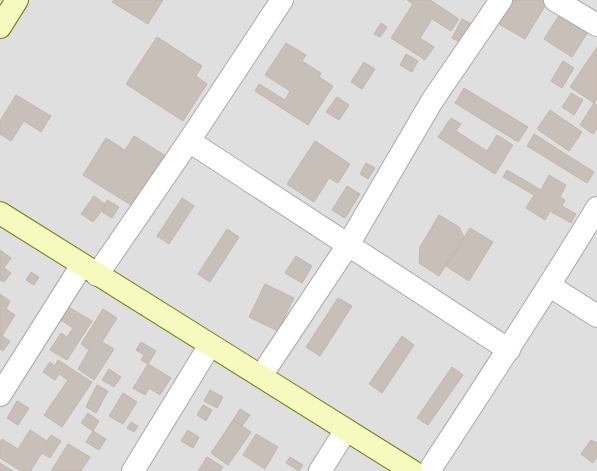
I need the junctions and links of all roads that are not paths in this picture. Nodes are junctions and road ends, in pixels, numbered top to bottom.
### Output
1 (17, 0) edge
2 (282, 0) edge
3 (501, 0) edge
4 (556, 0) edge
5 (1, 21) edge
6 (597, 25) edge
7 (189, 141) junction
8 (597, 208) edge
9 (0, 213) edge
10 (348, 245) junction
11 (90, 270) junction
12 (550, 286) junction
13 (597, 316) edge
14 (210, 345) junction
15 (509, 350) junction
16 (261, 376) junction
17 (0, 395) edge
18 (346, 430) junction
19 (133, 471) edge
20 (320, 471) edge
21 (412, 471) edge
22 (429, 471) edge

1 - 5 street
2 - 7 street
3 - 10 street
4 - 6 street
7 - 10 street
7 - 11 street
8 - 12 street
9 - 11 street
10 - 15 street
10 - 16 street
11 - 14 street
11 - 17 street
12 - 13 street
12 - 15 street
14 - 16 street
14 - 19 street
15 - 22 street
16 - 18 street
18 - 20 street
18 - 21 street

